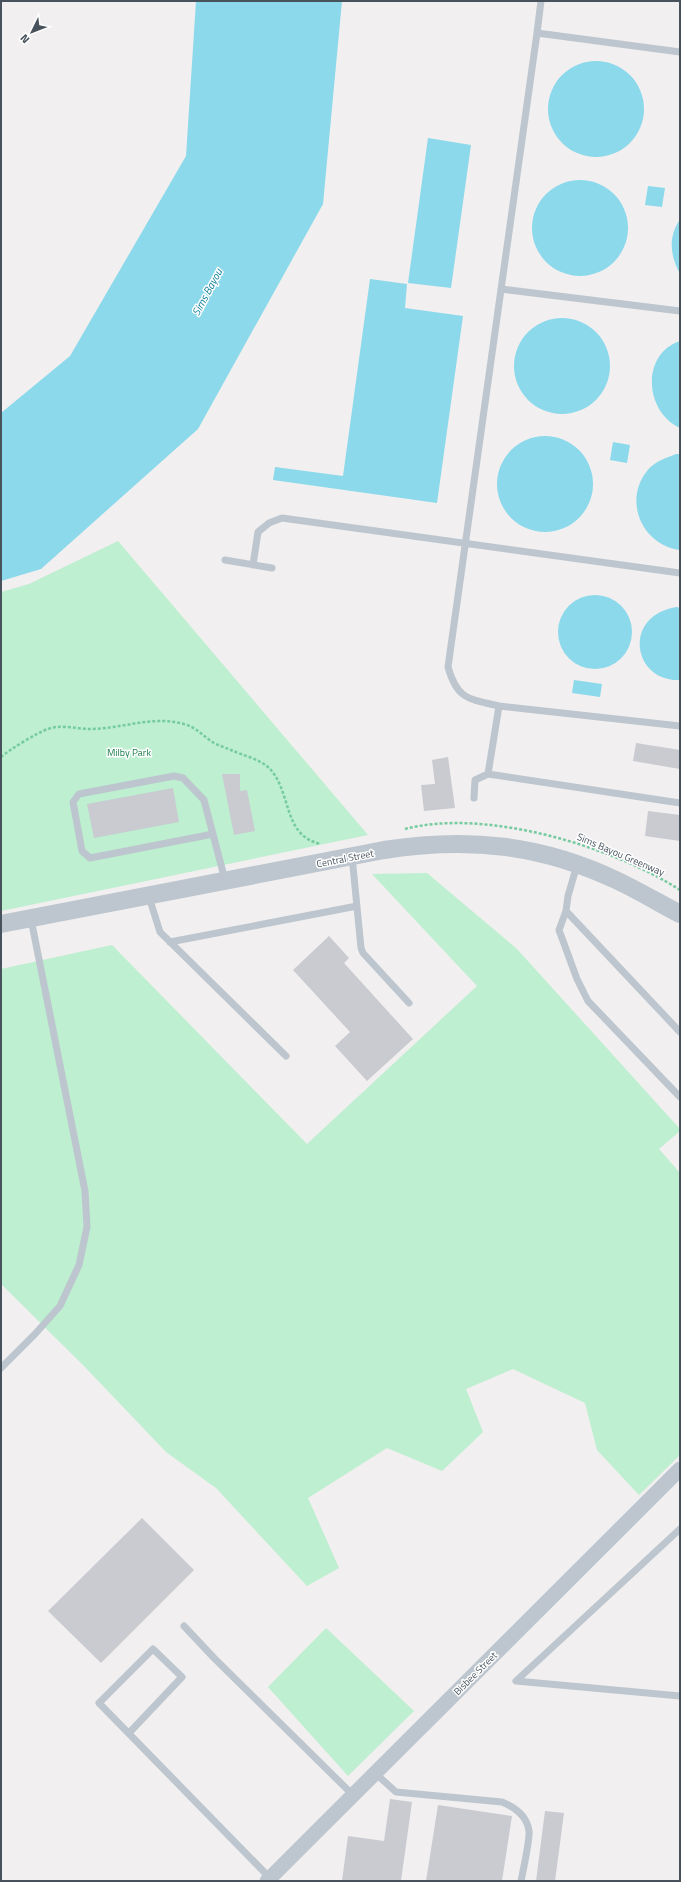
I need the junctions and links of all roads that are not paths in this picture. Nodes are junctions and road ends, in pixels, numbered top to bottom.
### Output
1 (541, 1) edge
2 (537, 33) junction
3 (680, 52) edge
4 (501, 289) junction
5 (680, 311) edge
6 (466, 542) junction
7 (225, 560) dead end
8 (253, 565) junction
9 (272, 568) dead end
10 (680, 573) edge
11 (498, 706) junction
12 (680, 726) edge
13 (488, 774) junction
14 (474, 798) dead end
15 (680, 803) edge
16 (213, 834) junction
17 (352, 856) junction
18 (577, 864) junction
19 (225, 881) junction
20 (148, 895) junction
21 (357, 906) junction
22 (566, 912) junction
23 (680, 914) edge
24 (30, 918) junction
25 (1, 924) edge
26 (170, 942) junction
27 (409, 1003) dead end
28 (680, 1032) edge
29 (286, 1056) dead end
30 (680, 1097) edge
31 (1, 1368) edge
32 (680, 1469) edge
33 (680, 1529) edge
34 (184, 1626) dead end
35 (680, 1696) edge
36 (128, 1733) junction
37 (375, 1773) junction
38 (353, 1795) junction
39 (271, 1880) edge
40 (521, 1881) edge

1 - 2 lane
2 - 3 lane
2 - 4 lane
4 - 5 lane
4 - 6 lane
6 - 8 lane
6 - 10 lane
6 - 11 lane
7 - 8 lane
8 - 9 lane
11 - 12 lane
11 - 13 lane
13 - 14 lane
13 - 15 lane
16 - 16 lane
16 - 19 lane
17 - 18 street, Central Street
17 - 19 street, Central Street
17 - 21 lane
18 - 22 lane
18 - 23 street, Central Street
19 - 20 street, Central Street
20 - 24 street, Central Street
20 - 26 lane
21 - 26 lane
21 - 27 lane
22 - 28 lane
22 - 30 lane
24 - 25 street, Central Street
24 - 31 lane
26 - 29 lane
32 - 37 street, Bisbee Street
33 - 35 lane
34 - 38 lane
36 - 36 lane
36 - 39 lane
37 - 38 street, Bisbee Street
37 - 40 lane
38 - 39 street, Bisbee Street

